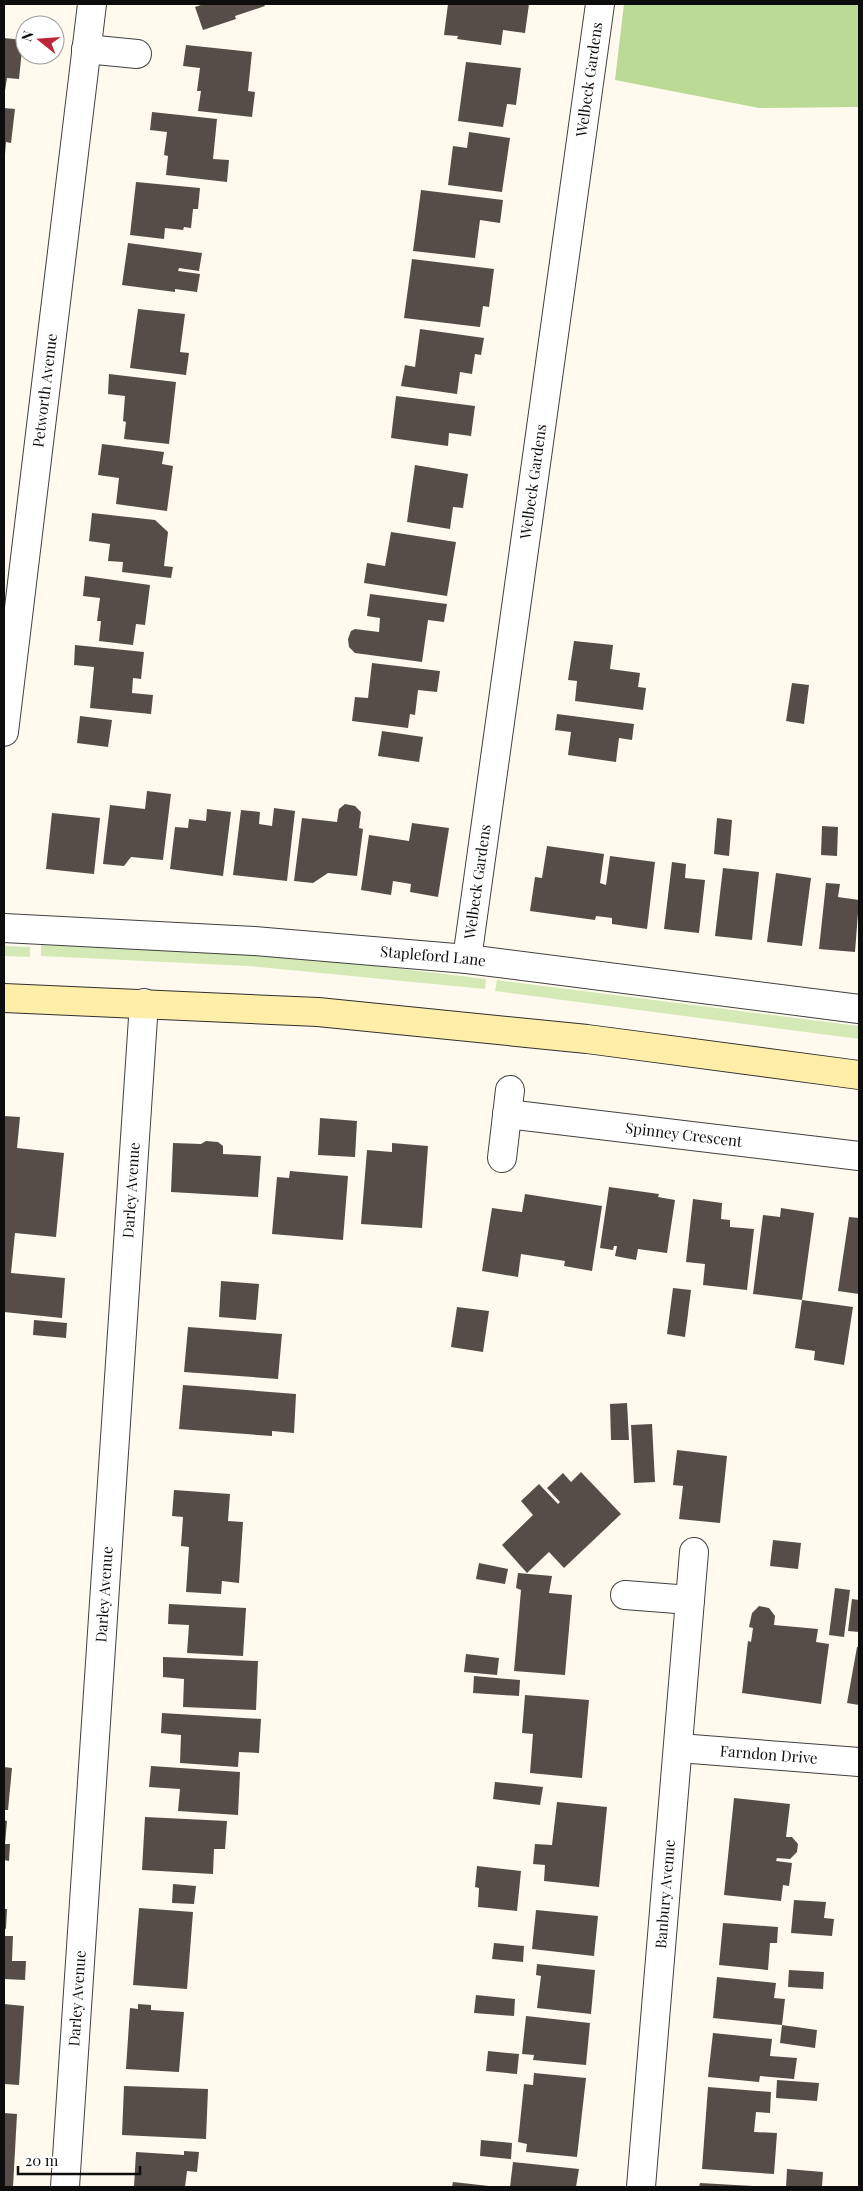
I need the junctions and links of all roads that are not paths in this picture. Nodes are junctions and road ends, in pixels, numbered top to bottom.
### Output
1 (92, 4) edge
2 (600, 4) edge
3 (86, 49) junction
4 (137, 54) dead end
5 (4, 732) edge
6 (4, 928) edge
7 (467, 959) junction
8 (4, 998) edge
9 (144, 1003) junction
10 (859, 1009) edge
11 (859, 1075) edge
12 (859, 1156) edge
13 (502, 1158) dead end
14 (694, 1552) dead end
15 (625, 1595) dead end
16 (690, 1600) junction
17 (679, 1748) junction
18 (859, 1762) edge
19 (65, 2187) edge
20 (641, 2187) edge

1 - 3 street, Petworth Avenue
2 - 7 street, Welbeck Gardens
3 - 4 street
3 - 5 street, Petworth Avenue
6 - 7 street, Stapleford Lane
7 - 10 street, Stapleford Lane
8 - 9 main road
9 - 11 main road
9 - 19 street, Darley Avenue
12 - 13 street, Spinney Crescent
14 - 16 street, Banbury Avenue
15 - 16 street
16 - 17 street, Banbury Avenue
17 - 18 street, Farndon Drive
17 - 20 street, Banbury Avenue

